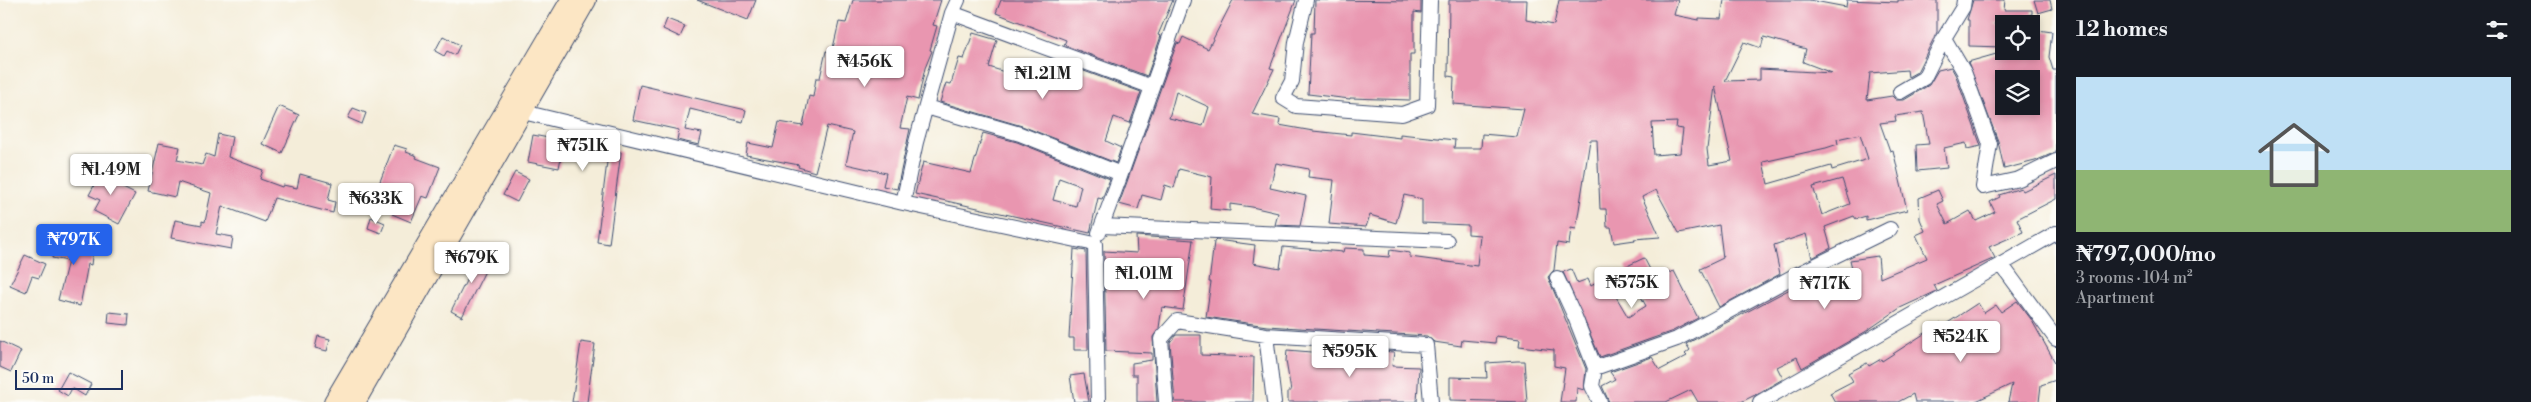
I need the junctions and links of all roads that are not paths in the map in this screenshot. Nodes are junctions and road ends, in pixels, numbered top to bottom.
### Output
1 (570, 0) edge
2 (586, 0) edge
3 (958, 0) edge
4 (1183, 0) edge
5 (1306, 0) edge
6 (1430, 0) edge
7 (1964, 0) edge
8 (952, 13) junction
9 (1944, 38) junction
10 (1152, 87) junction
11 (1900, 92) dead end
12 (926, 108) junction
13 (523, 112) junction
14 (2056, 161) edge
15 (1121, 174) junction
16 (903, 203) junction
17 (1102, 226) junction
18 (1890, 228) dead end
19 (2056, 233) edge
20 (1447, 241) dead end
21 (1096, 244) junction
22 (2001, 264) junction
23 (1557, 278) dead end
24 (1266, 334) junction
25 (2056, 339) edge
26 (1595, 368) junction
27 (334, 402) edge
28 (355, 402) edge
29 (1098, 402) edge
30 (1166, 402) edge
31 (1274, 402) edge
32 (1431, 402) edge
33 (1600, 402) edge
34 (1760, 402) edge

1 - 27 street
2 - 13 street
3 - 8 street
4 - 10 street
5 - 6 street
7 - 9 street
8 - 10 street
8 - 12 street
9 - 11 street
9 - 14 street
10 - 15 street
12 - 15 street
12 - 16 street
13 - 16 street
13 - 28 street
15 - 17 street
16 - 21 street
17 - 20 street
17 - 21 street
18 - 26 street
19 - 22 street
21 - 29 street
22 - 25 street
22 - 34 street
23 - 26 street
24 - 30 street
24 - 31 street
24 - 32 street
26 - 33 street

